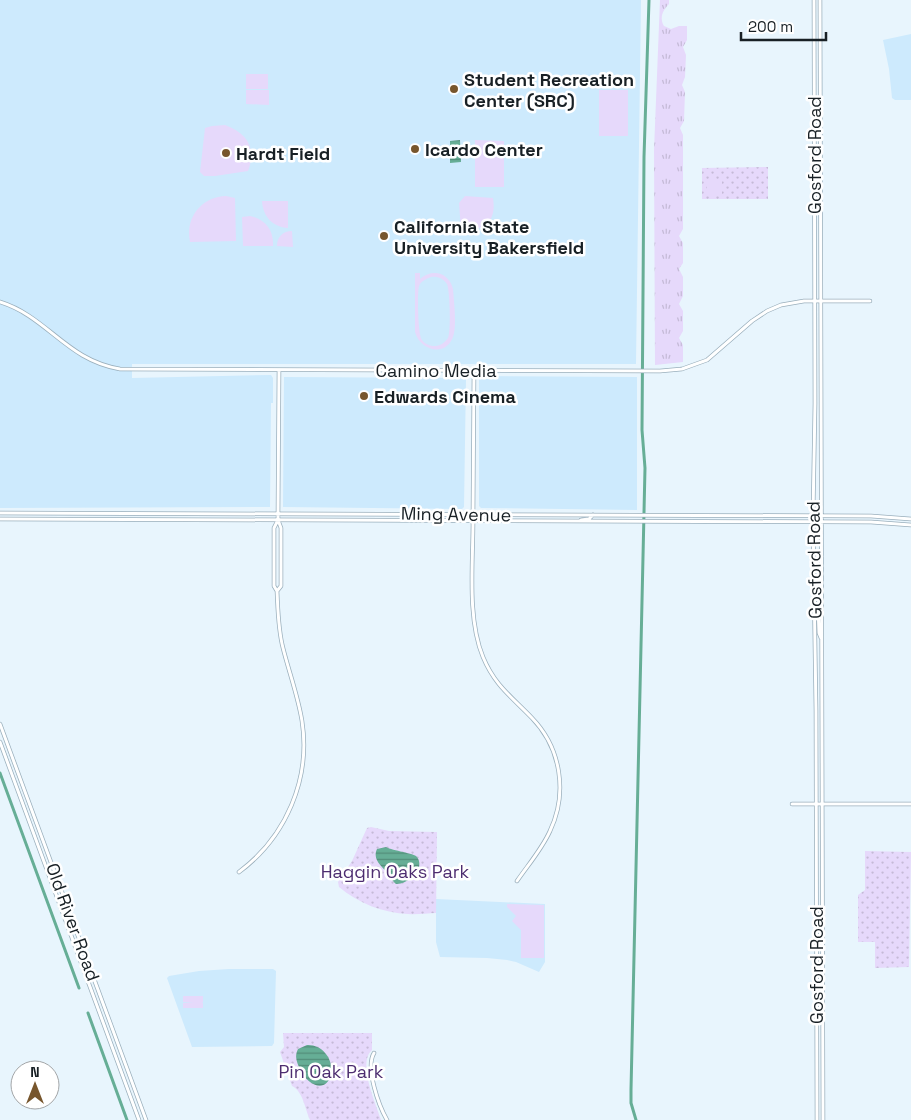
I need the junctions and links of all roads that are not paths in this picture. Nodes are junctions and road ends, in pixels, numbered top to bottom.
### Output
1 (814, 0) edge
2 (820, 0) edge
3 (814, 300) junction
4 (820, 300) junction
5 (870, 301) dead end
6 (0, 302) edge
7 (279, 370) junction
8 (474, 370) junction
9 (0, 513) edge
10 (278, 514) junction
11 (473, 515) junction
12 (594, 515) junction
13 (813, 516) junction
14 (821, 516) junction
15 (911, 519) edge
16 (0, 520) edge
17 (278, 520) junction
18 (473, 522) junction
19 (568, 522) junction
20 (813, 522) junction
21 (821, 522) junction
22 (911, 525) edge
23 (277, 591) junction
24 (814, 602) junction
25 (822, 638) junction
26 (0, 724) edge
27 (0, 742) edge
28 (822, 803) junction
29 (792, 804) dead end
30 (816, 804) junction
31 (911, 804) edge
32 (239, 872) dead end
33 (517, 881) dead end
34 (374, 1053) dead end
35 (139, 1120) edge
36 (146, 1120) edge
37 (387, 1120) edge
38 (817, 1120) edge
39 (823, 1120) edge

1 - 3 main road, Gosford Road
2 - 4 main road, Gosford Road
3 - 4 main road, Camino Media
3 - 8 main road, Camino Media
3 - 13 main road, Gosford Road
4 - 5 main road, Camino Media
4 - 14 main road, Gosford Road
6 - 7 main road, Camino Media
7 - 8 main road, Camino Media
7 - 10 main road
8 - 11 main road
9 - 10 main road, Ming Avenue
10 - 11 main road, Ming Avenue
10 - 17 main road
11 - 12 main road, Ming Avenue
12 - 13 main road, Ming Avenue
12 - 19 main road
13 - 14 main road, Ming Avenue
13 - 20 main road, Gosford Road
14 - 15 main road, Ming Avenue
14 - 21 main road, Gosford Road
16 - 17 main road, Ming Avenue
17 - 18 main road, Ming Avenue
17 - 23 main road
17 - 23 main road
18 - 19 main road, Ming Avenue
18 - 33 main road
19 - 20 main road, Ming Avenue
20 - 21 main road, Ming Avenue
20 - 24 main road, Gosford Road
21 - 22 main road, Ming Avenue
21 - 25 main road, Gosford Road
23 - 32 main road
24 - 25 main road
24 - 30 main road, Gosford Road
25 - 28 main road, Gosford Road
26 - 36 main road, Old River Road
27 - 35 main road, Old River Road
28 - 30 main road
28 - 31 main road
28 - 39 main road, Gosford Road
29 - 30 main road
30 - 38 main road, Gosford Road
34 - 37 main road

